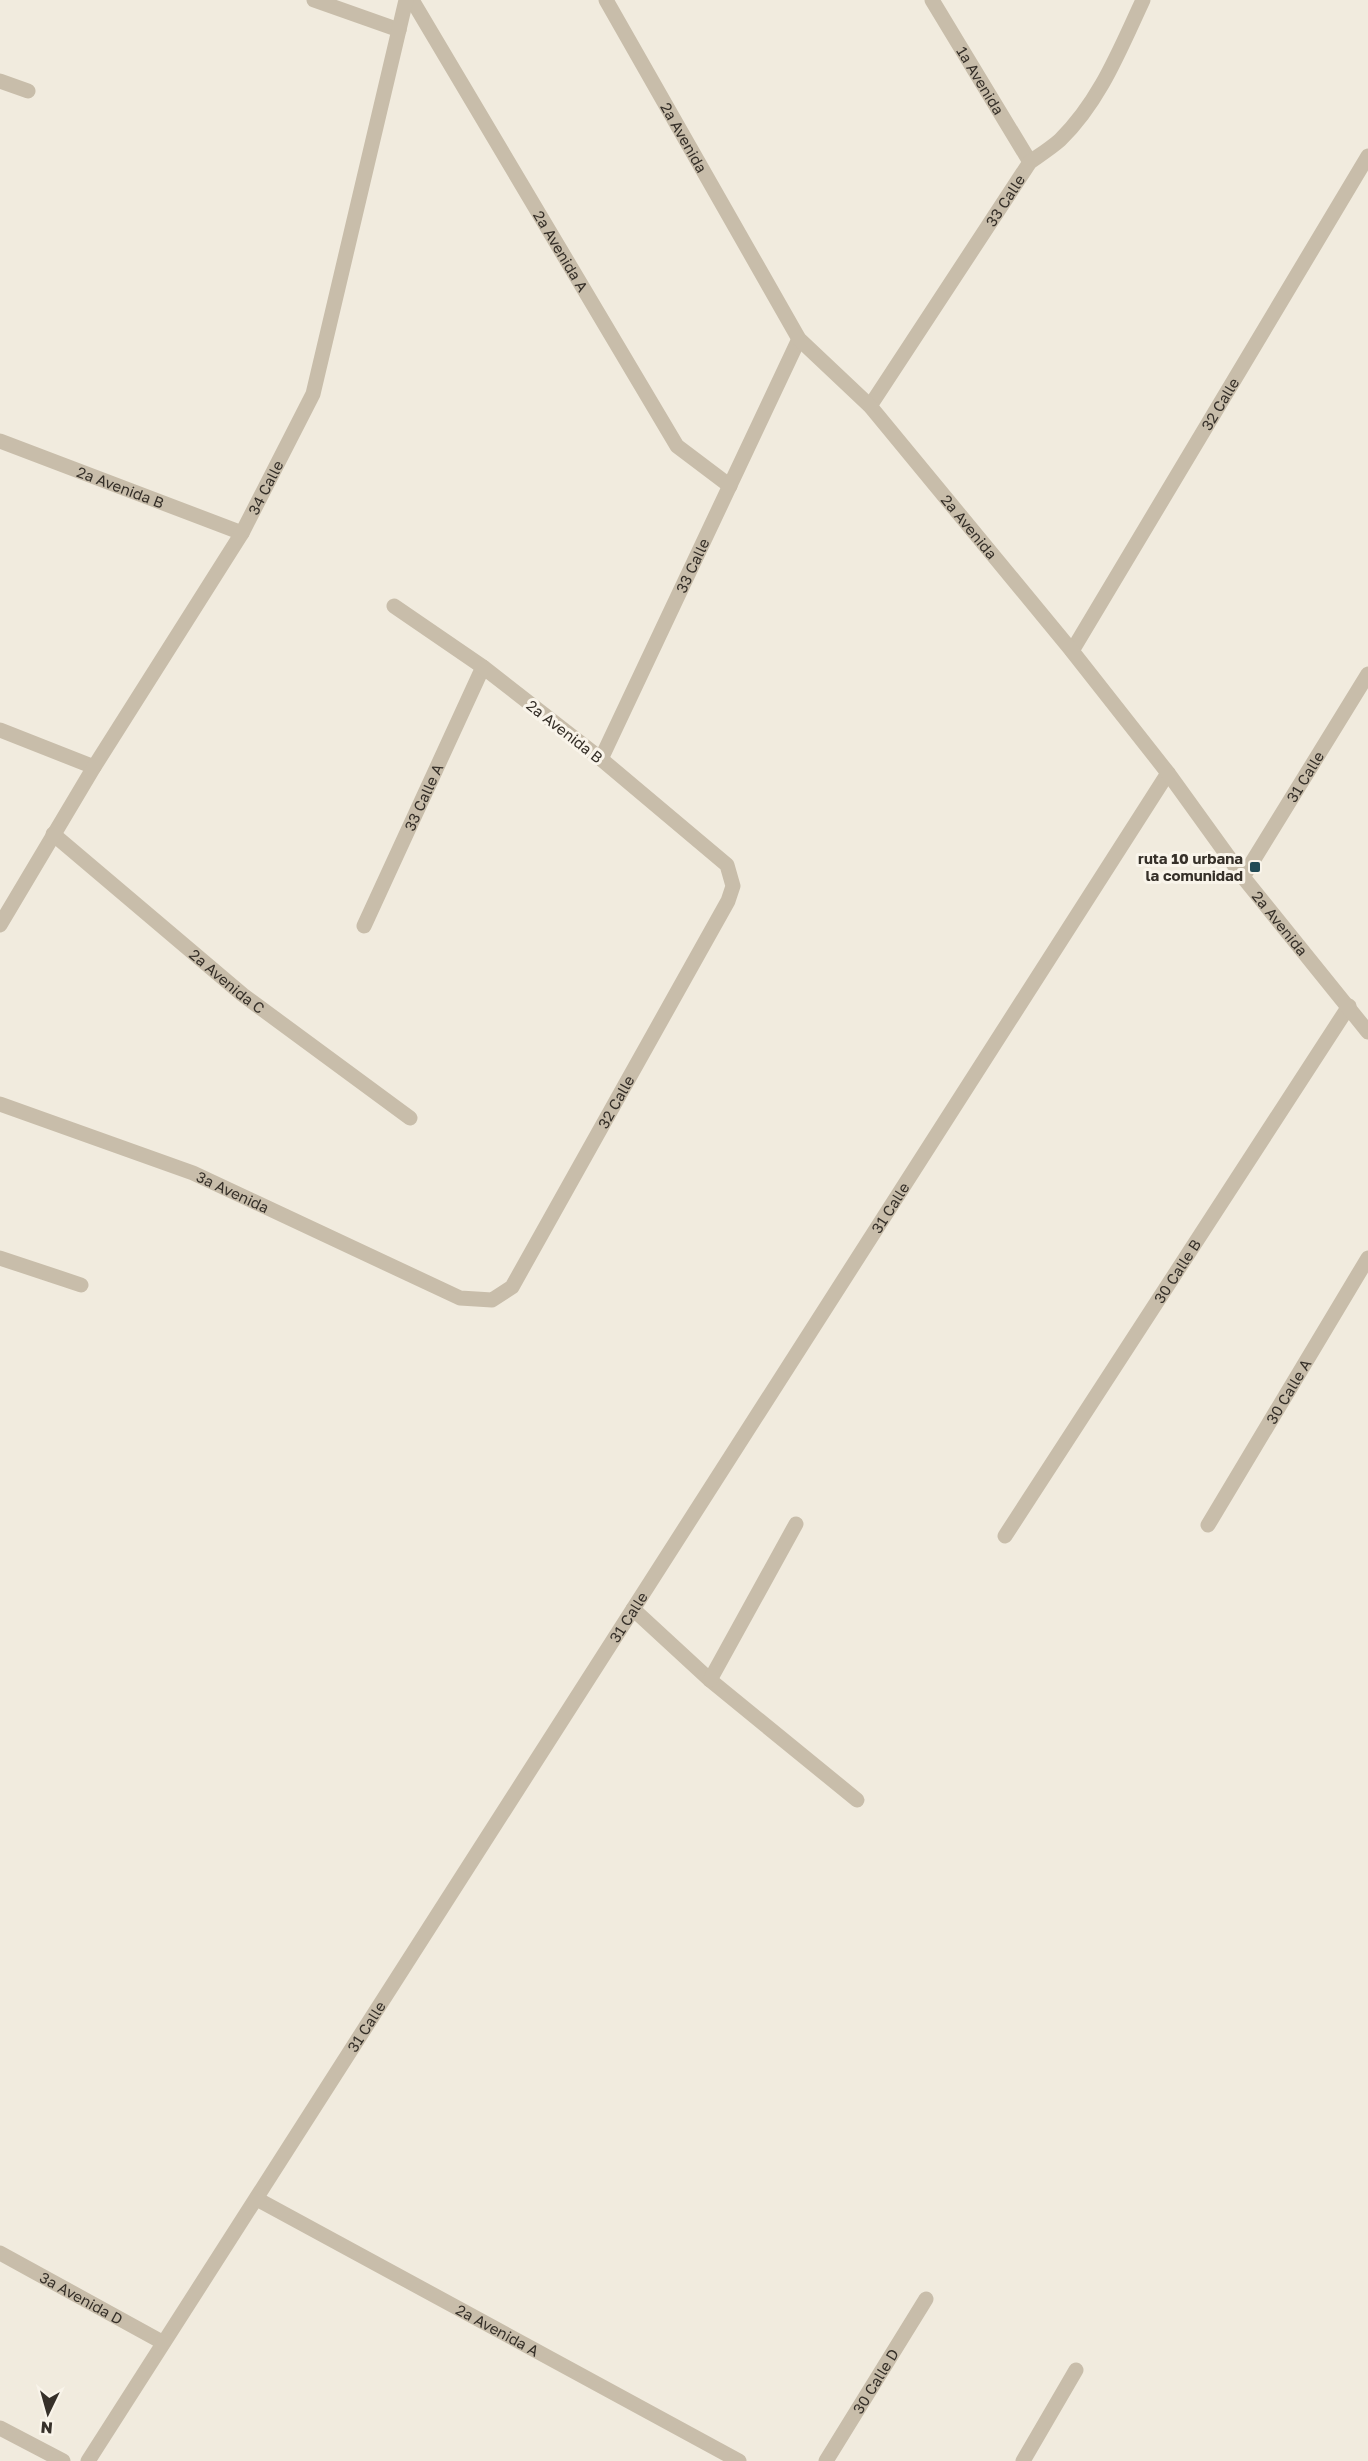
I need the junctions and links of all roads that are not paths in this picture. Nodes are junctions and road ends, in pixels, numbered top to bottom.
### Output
1 (314, 0) edge
2 (406, 0) edge
3 (412, 0) edge
4 (606, 0) edge
5 (932, 0) edge
6 (1143, 0) edge
7 (399, 30) junction
8 (0, 81) edge
9 (28, 91) dead end
10 (1368, 156) edge
11 (1030, 162) junction
12 (799, 339) junction
13 (870, 406) junction
14 (0, 441) edge
15 (730, 486) junction
16 (242, 533) junction
17 (394, 606) dead end
18 (1072, 651) junction
19 (483, 667) junction
20 (1368, 674) edge
21 (0, 730) edge
22 (601, 759) junction
23 (94, 766) junction
24 (1168, 773) junction
25 (53, 834) junction
26 (727, 865) joint
27 (1243, 877) junction
28 (0, 925) edge
29 (364, 926) dead end
30 (1349, 1006) junction
31 (1368, 1032) edge
32 (0, 1104) edge
33 (410, 1118) dead end
34 (0, 1258) edge
35 (1368, 1258) edge
36 (81, 1285) dead end
37 (460, 1298) joint
38 (796, 1524) dead end
39 (1208, 1525) dead end
40 (1005, 1536) dead end
41 (633, 1609) junction
42 (710, 1680) junction
43 (857, 1800) dead end
44 (257, 2199) junction
45 (0, 2253) edge
46 (926, 2299) dead end
47 (162, 2342) junction
48 (1076, 2370) dead end
49 (0, 2428) edge
50 (63, 2461) edge
51 (87, 2461) edge
52 (739, 2461) edge
53 (826, 2461) edge
54 (1023, 2461) edge

1 - 7 street
2 - 7 street, 34 Calle
3 - 15 street, 2a Avenida A
4 - 12 street, 2a Avenida
5 - 11 street, 1a Avenida
6 - 11 street, 33 Calle
7 - 16 street, 34 Calle
8 - 9 street
10 - 18 street, 32 Calle
11 - 13 street, 33 Calle
12 - 13 street, 2a Avenida
12 - 15 street, 33 Calle
13 - 18 street, 2a Avenida
14 - 16 street, 2a Avenida B
15 - 22 street, 33 Calle
16 - 23 street, 34 Calle
17 - 19 street, 2a Avenida B
18 - 24 street, 2a Avenida
19 - 22 street, 2a Avenida B
19 - 29 street, 33 Calle A
20 - 27 street, 31 Calle
21 - 23 street
22 - 26 street, 2a Avenida B
23 - 25 street, 34 Calle
24 - 27 street, 2a Avenida
24 - 41 street, 31 Calle
25 - 28 street, 34 Calle
25 - 33 street, 2a Avenida C
26 - 37 street, 32 Calle
27 - 30 street, 2a Avenida
30 - 31 street, 2a Avenida
30 - 40 street, 30 Calle B
32 - 37 street, 3a Avenida
34 - 36 street
35 - 39 street, 30 Calle A
38 - 42 street
41 - 42 street
41 - 44 street, 31 Calle
42 - 43 street
44 - 47 street, 31 Calle
44 - 52 street, 2a Avenida A
45 - 47 street, 3a Avenida D
46 - 53 street, 30 Calle D
47 - 51 street, 31 Calle
48 - 54 street
49 - 50 street

